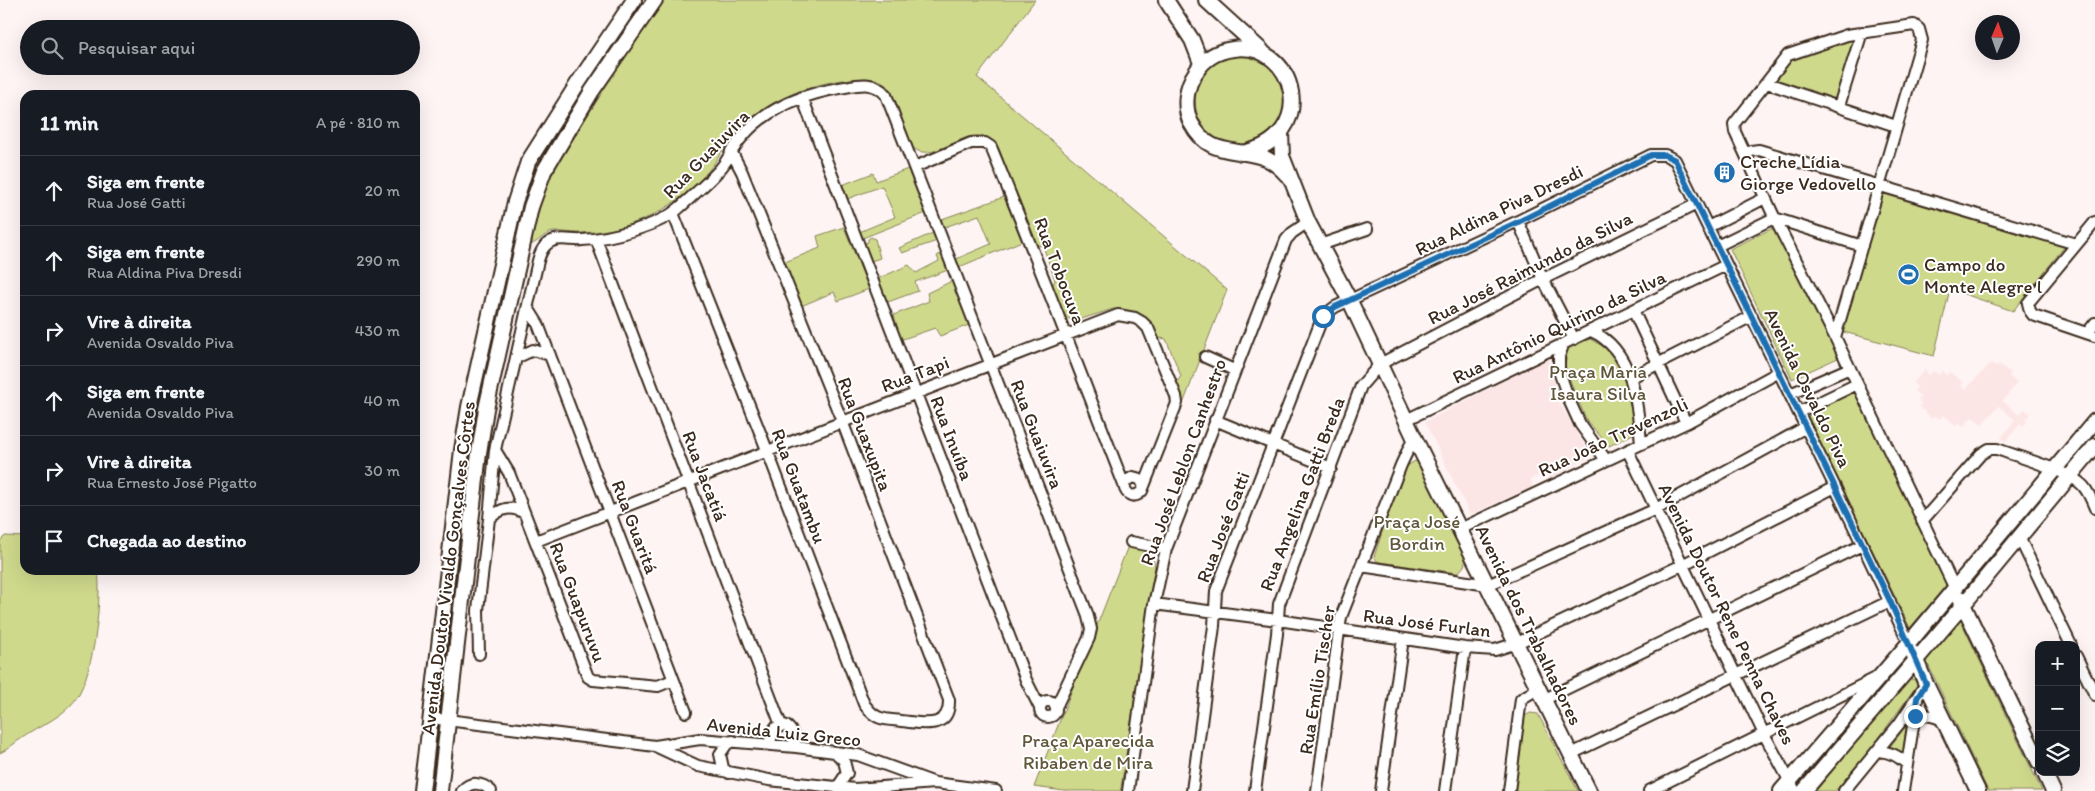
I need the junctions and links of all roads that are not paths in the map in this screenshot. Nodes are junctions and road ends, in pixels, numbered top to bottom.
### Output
1 (634, 0) edge
2 (655, 0) edge
3 (1166, 0) edge
4 (1206, 0) edge
5 (1862, 32) junction
6 (1264, 53) junction
7 (1201, 63) junction
8 (1767, 83) junction
9 (802, 97) junction
10 (1839, 106) junction
11 (1896, 126) junction
12 (1281, 134) junction
13 (731, 152) junction
14 (1241, 153) junction
15 (1746, 154) junction
16 (1665, 155) joint
17 (914, 167) junction
18 (1290, 179) junction
19 (1880, 186) junction
20 (1765, 198) junction
21 (1697, 204) junction
22 (673, 214) junction
23 (1774, 218) junction
24 (1308, 222) junction
25 (1518, 222) junction
26 (2095, 222) edge
27 (1708, 227) junction
28 (1367, 229) dead end
29 (596, 239) junction
30 (2076, 244) junction
31 (1320, 245) junction
32 (1717, 246) junction
33 (1862, 246) junction
34 (1726, 265) junction
35 (1544, 279) junction
36 (1350, 301) junction
37 (528, 308) junction
38 (1633, 310) junction
39 (1752, 316) junction
40 (2095, 323) edge
41 (1591, 330) junction
42 (2091, 334) edge
43 (1066, 335) junction
44 (1835, 337) junction
45 (1574, 339) junction
46 (1564, 343) junction
47 (550, 355) junction
48 (1205, 357) dead end
49 (516, 358) junction
50 (991, 364) junction
51 (1380, 364) junction
52 (1658, 365) junction
53 (1850, 368) junction
54 (1234, 370) junction
55 (1779, 372) junction
56 (1630, 378) junction
57 (1857, 384) junction
58 (916, 392) junction
59 (1790, 394) junction
60 (1799, 412) junction
61 (1215, 420) junction
62 (1406, 420) junction
63 (842, 421) junction
64 (2095, 421) edge
65 (1686, 423) junction
66 (1806, 427) junction
67 (1414, 437) junction
68 (1274, 444) junction
69 (1641, 444) junction
70 (2095, 446) edge
71 (495, 450) junction
72 (767, 450) junction
73 (1628, 451) junction
74 (1606, 460) junction
75 (1331, 468) junction
76 (2054, 470) junction
77 (2069, 477) junction
78 (689, 482) junction
79 (1144, 486) joint
80 (1835, 487) junction
81 (2095, 508) edge
82 (1656, 509) junction
83 (611, 511) junction
84 (524, 514) junction
85 (489, 519) junction
86 (1922, 521) junction
87 (1460, 529) junction
88 (2019, 538) junction
89 (536, 540) junction
90 (1131, 542) dead end
91 (1862, 545) junction
92 (1166, 549) junction
93 (1682, 565) junction
94 (1361, 566) junction
95 (1488, 585) junction
96 (1955, 589) junction
97 (1890, 601) junction
98 (1154, 604) junction
99 (1963, 605) junction
100 (1215, 611) junction
101 (1710, 619) junction
102 (1278, 620) junction
103 (1340, 630) junction
104 (1403, 639) junction
105 (2069, 641) edge
106 (1517, 643) junction
107 (1909, 643) junction
108 (1465, 648) junction
109 (479, 654) dead end
110 (1915, 659) junction
111 (2080, 664) edge
112 (1737, 674) junction
113 (1877, 677) junction
114 (673, 680) junction
115 (1926, 684) junction
116 (1542, 693) junction
117 (2095, 695) edge
118 (1917, 698) junction
119 (1039, 706) joint
120 (686, 712) dead end
121 (1915, 716) junction
122 (431, 718) junction
123 (448, 720) junction
124 (1945, 722) junction
125 (930, 724) joint
126 (1899, 724) junction
127 (781, 725) junction
128 (1764, 734) junction
129 (734, 741) junction
130 (769, 744) junction
131 (655, 746) junction
132 (796, 747) junction
133 (1878, 751) junction
134 (836, 753) junction
135 (1571, 754) junction
136 (2035, 754) edge
137 (1908, 764) junction
138 (730, 773) junction
139 (2046, 776) edge
140 (769, 780) junction
141 (936, 784) junction
142 (470, 786) edge
143 (805, 788) edge
144 (837, 788) junction
145 (1789, 788) edge
146 (422, 791) edge
147 (440, 791) edge
148 (491, 791) edge
149 (775, 791) edge
150 (996, 791) edge
151 (1128, 791) edge
152 (1192, 791) edge
153 (1255, 791) edge
154 (1317, 791) edge
155 (1382, 791) edge
156 (1445, 791) edge
157 (1509, 791) edge
158 (1590, 791) edge
159 (1649, 791) edge
160 (1804, 791) edge
161 (1844, 791) edge
162 (1904, 791) edge
163 (1978, 791) edge
164 (2052, 791) edge

1 - 122 main road, Avenida Doutor Vivaldo Gonçalves Côrtes
2 - 123 main road, Avenida Doutor Vivaldo Gonçalves Côrtes
3 - 7 main road
4 - 6 main road
5 - 8 street
5 - 10 street
5 - 11 street
6 - 7 main road
6 - 12 main road
7 - 14 main road
8 - 10 street
8 - 15 street
9 - 13 street, Rua Guaiuvira
9 - 17 street, Rua Guaiuvira
9 - 58 street, Rua Inuíba
10 - 11 street
11 - 19 street
12 - 14 main road
12 - 18 main road, Avenida dos Trabalhadores
13 - 22 street, Rua Guaiuvira
13 - 63 street, Rua Guaxupita
14 - 18 main road, Avenida dos Trabalhadores
15 - 19 street
15 - 20 street
16 - 21 street, Avenida Osvaldo Piva
16 - 25 street, Rua Aldina Piva Dresdi
17 - 43 street, Rua Tobocuva
17 - 50 street, Rua Guaiuvira
18 - 24 main road, Avenida dos Trabalhadores
19 - 30 street
19 - 33 street
20 - 23 street
20 - 27 street
21 - 27 street, Avenida Osvaldo Piva
21 - 35 street, Rua José Raimundo da Silva
22 - 29 street, Rua Guaiuvira
22 - 72 street, Rua Guatambu
23 - 32 street
23 - 33 street
23 - 44 street
24 - 31 main road, Avenida dos Trabalhadores
24 - 54 street, Rua José Leblon Canhestro
25 - 35 street
25 - 36 street, Rua Aldina Piva Dresdi
26 - 30 street
27 - 32 street, Avenida Osvaldo Piva
28 - 31 street
29 - 37 street, Rua Guaiuvira
29 - 78 street, Rua Jacatiá
30 - 42 street
31 - 36 main road, Avenida dos Trabalhadores
32 - 34 street, Avenida Osvaldo Piva
33 - 44 street
34 - 38 street, Rua Antônio Quirino da Silva
34 - 39 street, Avenida Osvaldo Piva
35 - 45 street
35 - 51 street, Rua José Raimundo da Silva
36 - 51 main road, Avenida dos Trabalhadores
36 - 68 street, Rua José Gatti
37 - 47 street, Rua Guaritá
37 - 49 street, Rua Guaiuvira
38 - 41 street, Rua Antônio Quirino da Silva
38 - 52 street
39 - 52 street
39 - 55 street, Avenida Osvaldo Piva
40 - 42 street
41 - 45 street, Rua Antônio Quirino da Silva
41 - 56 street
43 - 50 street, Rua Tapi
43 - 79 street, Rua Tobocuva
43 - 79 street, Rua Tapi
44 - 53 street
45 - 46 street, Rua Antônio Quirino da Silva
46 - 62 street, Rua Antônio Quirino da Silva
46 - 74 street
47 - 49 street
47 - 83 street, Rua Guaritá
48 - 54 street
49 - 71 street, Rua Guaiuvira
50 - 58 street, Rua Tapi
50 - 119 street, Rua Guaiuvira
51 - 62 main road, Avenida dos Trabalhadores
51 - 75 street, Rua Angelina Gatti Breda
52 - 56 street
52 - 65 street
53 - 57 street
53 - 59 street
54 - 61 street, Rua José Leblon Canhestro
55 - 59 street, Avenida Osvaldo Piva
55 - 65 street, Rua João Trevenzoli
56 - 69 street
57 - 60 street
57 - 86 street
58 - 63 street, Rua Tapi
58 - 119 street, Rua Inuíba
59 - 60 street, Avenida Osvaldo Piva
60 - 66 street, Avenida Osvaldo Piva
61 - 68 street
61 - 92 street, Rua José Leblon Canhestro
62 - 67 main road, Avenida dos Trabalhadores
63 - 72 street, Rua Tapi
63 - 125 street, Rua Guaxupita
64 - 76 main road
65 - 69 street, Rua João Trevenzoli
66 - 80 street, Avenida Osvaldo Piva
66 - 82 street
67 - 87 main road, Avenida dos Trabalhadores
67 - 94 street, Rua Emílio Tischer
68 - 75 street
68 - 100 street, Rua José Gatti
69 - 73 street, Rua João Trevenzoli
70 - 77 main road
71 - 84 street, Rua Guapuruvu
71 - 85 street, Rua Guaiuvira
72 - 78 street, Rua Tapi
72 - 125 street, Rua Guatambu
73 - 74 street, Rua João Trevenzoli
73 - 82 street, Avenida Doutor Rene Penna Chaves
74 - 87 street, Rua João Trevenzoli
75 - 102 street, Rua Angelina Gatti Breda
76 - 77 street
76 - 86 street
76 - 96 main road
77 - 81 street
77 - 88 main road
78 - 83 street, Rua Tapi
78 - 127 street, Rua Jacatiá
80 - 91 street, Avenida Osvaldo Piva
80 - 93 street, Rua José Furlan
82 - 93 street, Avenida Doutor Rene Penna Chaves
82 - 95 street
83 - 89 street, Rua Tapi
83 - 114 street, Rua Guaritá
84 - 85 street
84 - 89 street, Rua Guapuruvu
85 - 109 street, Rua Guaiuvira
86 - 96 street
87 - 95 main road, Avenida dos Trabalhadores
88 - 99 main road
88 - 105 street
89 - 114 street, Rua Guapuruvu
90 - 92 street
91 - 97 street, Avenida Osvaldo Piva
91 - 101 street
92 - 98 street, Rua José Leblon Canhestro
93 - 101 street, Avenida Doutor Rene Penna Chaves
93 - 106 street, Rua José Furlan
94 - 95 street
94 - 103 street, Rua Emílio Tischer
95 - 106 main road, Avenida dos Trabalhadores
96 - 99 main road
96 - 107 main road
97 - 107 street, Avenida Osvaldo Piva
97 - 112 street
98 - 100 street, Rua José Furlan
98 - 151 street, Rua José Leblon Canhestro
99 - 110 main road
99 - 136 main road
100 - 102 street, Rua José Furlan
100 - 152 street, Rua José Gatti
101 - 112 street, Avenida Doutor Rene Penna Chaves
101 - 116 street
102 - 103 street, Rua José Furlan
102 - 153 street, Rua Angelina Gatti Breda
103 - 104 street, Rua José Furlan
103 - 154 street, Rua Emílio Tischer
104 - 108 street, Rua José Furlan
104 - 155 street
106 - 108 street, Rua José Furlan
106 - 116 main road, Avenida dos Trabalhadores
107 - 110 main road
107 - 113 main road
108 - 156 street
110 - 115 main road
110 - 160 main road
111 - 117 street
112 - 128 street, Avenida Doutor Rene Penna Chaves
112 - 135 street
113 - 128 street
113 - 145 main road
114 - 120 street, Rua Guaritá
115 - 118 street
115 - 124 main road
116 - 135 main road, Avenida dos Trabalhadores
116 - 157 street
118 - 121 street
118 - 126 street
121 - 124 street
121 - 126 street
121 - 137 street
122 - 123 street, Avenida Luiz Greco
122 - 146 main road, Avenida Doutor Vivaldo Gonçalves Côrtes
123 - 131 street, Avenida Luiz Greco
123 - 147 main road, Avenida Doutor Vivaldo Gonçalves Côrtes
124 - 163 main road
126 - 133 street
127 - 130 street
127 - 132 street, Rua Jacatiá
128 - 145 street, Avenida Doutor Rene Penna Chaves
128 - 159 street
129 - 130 street, Avenida Luiz Greco
129 - 131 street, Avenida Luiz Greco
129 - 138 street
130 - 132 street, Avenida Luiz Greco
131 - 138 street, Avenida Luiz Greco
132 - 134 street, Avenida Luiz Greco
133 - 137 street
133 - 161 street
134 - 141 street, Avenida Luiz Greco
134 - 144 street
135 - 158 main road, Avenida dos Trabalhadores
137 - 162 street
138 - 140 street, Avenida Luiz Greco
139 - 164 main road
140 - 143 street, Avenida Luiz Greco
140 - 149 street
141 - 144 street, Avenida Luiz Greco
141 - 150 street, Avenida Luiz Greco
142 - 148 street
143 - 144 street, Avenida Luiz Greco

